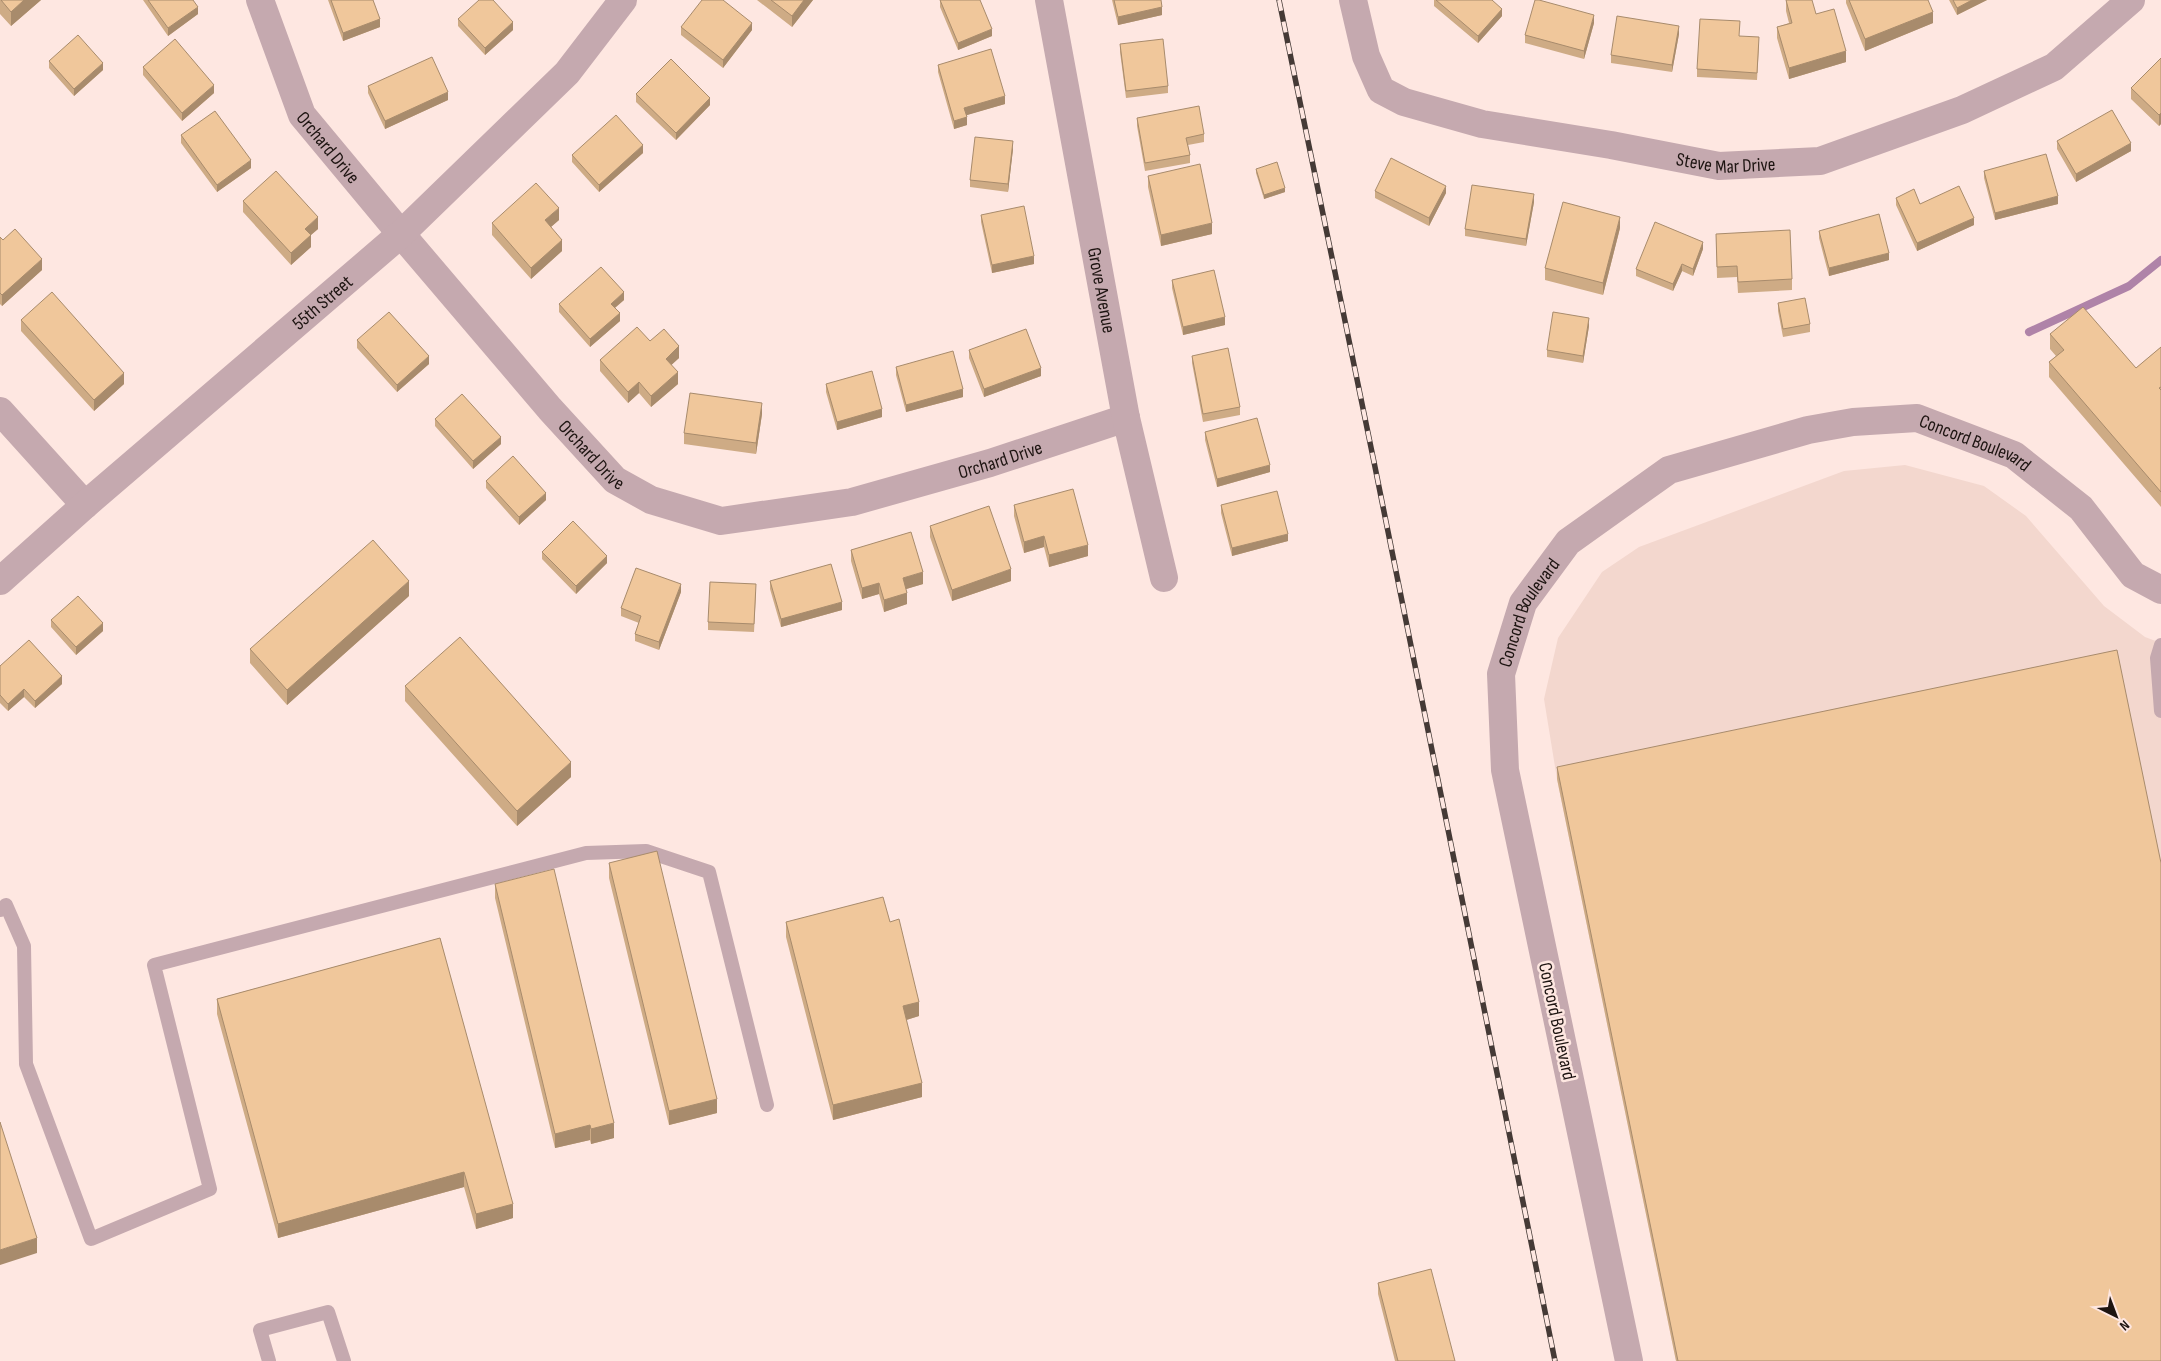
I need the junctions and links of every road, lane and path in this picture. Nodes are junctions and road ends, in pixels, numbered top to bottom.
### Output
1 (260, 0) edge
2 (623, 0) edge
3 (1049, 0) edge
4 (1354, 0) edge
5 (2131, 0) edge
6 (401, 234) junction
7 (0, 411) edge
8 (1126, 418) junction
9 (85, 504) junction
10 (1164, 578) dead end
11 (0, 581) edge
12 (2161, 590) edge
13 (2161, 645) edge
14 (2161, 711) edge
15 (0, 910) edge
16 (767, 1105) dead end
17 (269, 1361) edge
18 (344, 1361) edge
19 (1629, 1361) edge

1 - 6 street, Orchard Drive
2 - 6 street, 55th Street
3 - 8 street, Grove Avenue
4 - 5 street, Steve Mar Drive
6 - 8 street, Orchard Drive
6 - 9 street, 55th Street
7 - 9 street
8 - 10 street, Grove Avenue
9 - 11 street, 55th Street
12 - 19 street, Concord Boulevard
13 - 14 lane
15 - 16 lane
17 - 18 lane

